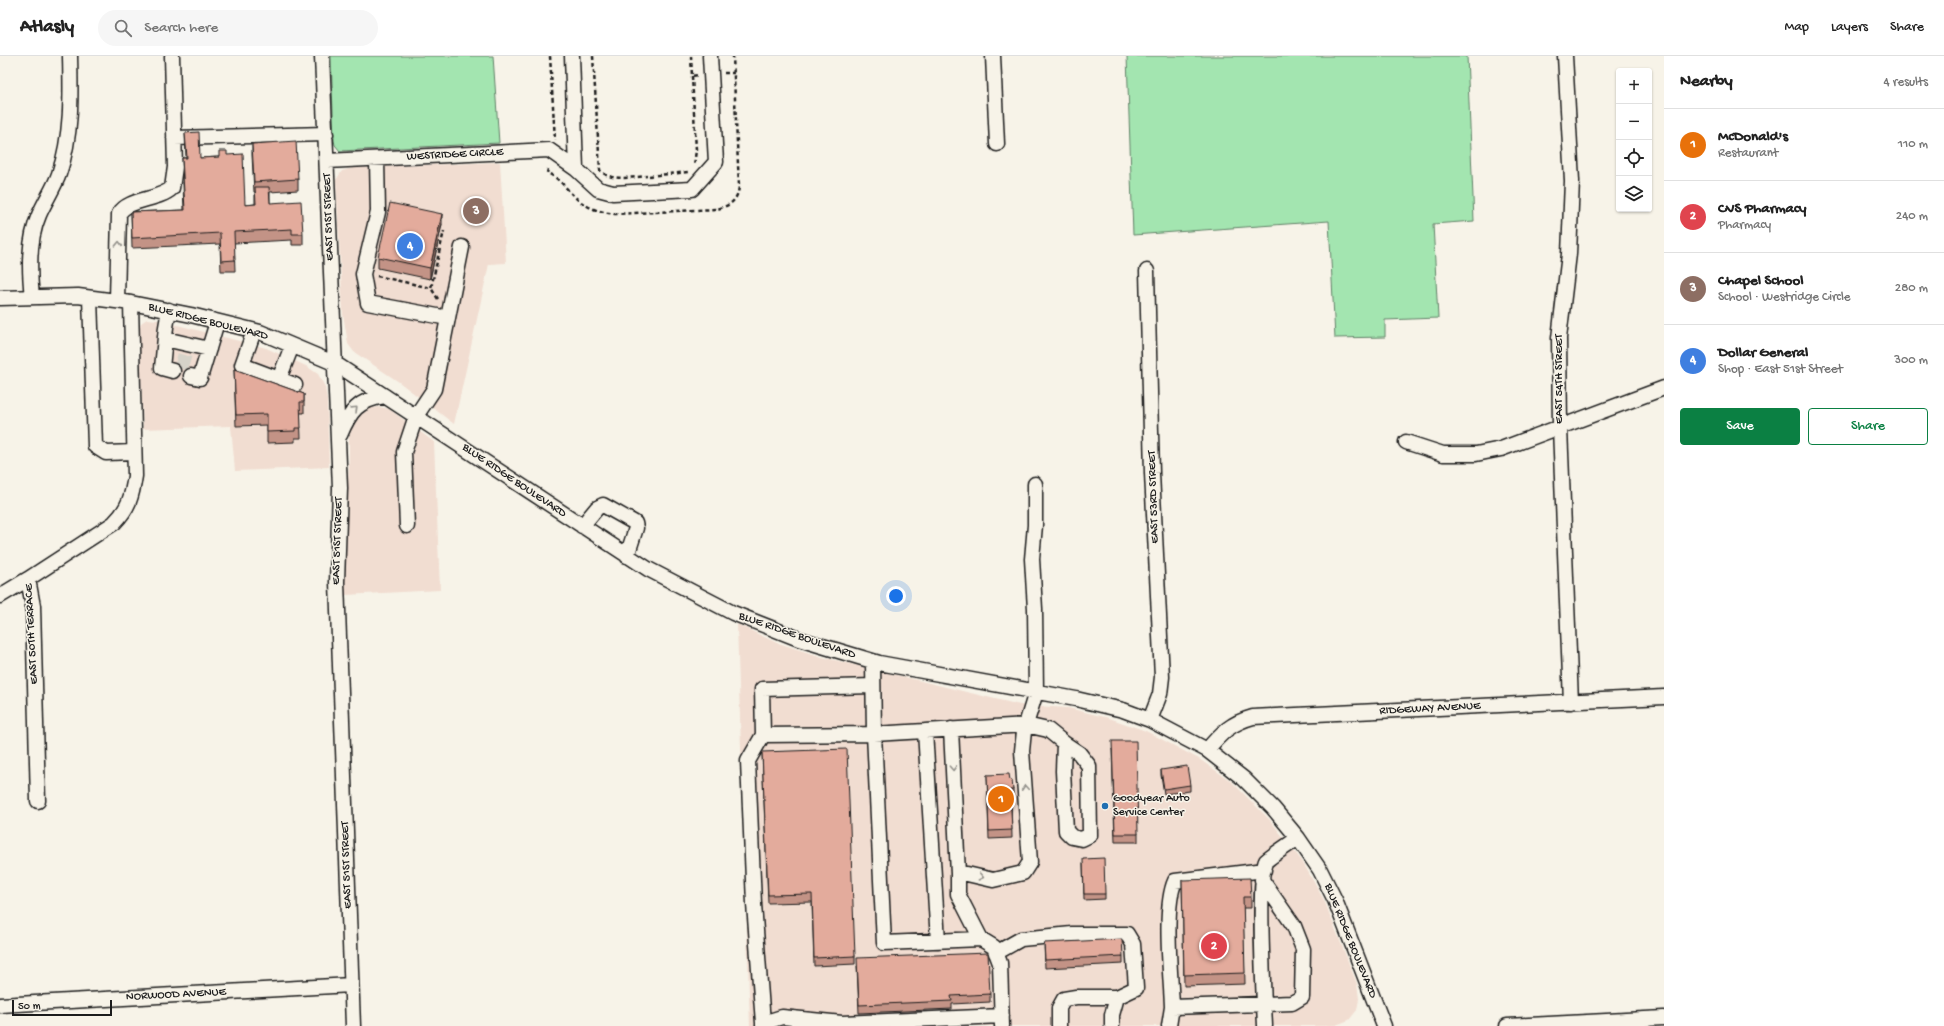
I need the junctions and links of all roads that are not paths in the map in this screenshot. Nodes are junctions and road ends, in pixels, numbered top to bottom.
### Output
1 (70, 56) edge
2 (172, 56) edge
3 (322, 56) edge
4 (572, 56) edge
5 (710, 56) edge
6 (993, 56) edge
7 (1565, 56) edge
8 (326, 134) junction
9 (174, 138) junction
10 (997, 144) dead end
11 (376, 159) junction
12 (327, 161) junction
13 (576, 169) junction
14 (462, 247) dead end
15 (1147, 271) dead end
16 (32, 296) junction
17 (0, 298) edge
18 (90, 298) junction
19 (124, 302) junction
20 (169, 310) junction
21 (448, 318) junction
22 (217, 322) junction
23 (254, 331) junction
24 (165, 338) junction
25 (292, 346) junction
26 (210, 349) junction
27 (171, 362) dead end
28 (336, 364) junction
29 (196, 370) dead end
30 (279, 379) junction
31 (295, 385) dead end
32 (1664, 388) edge
33 (385, 396) junction
34 (416, 416) junction
35 (1560, 428) junction
36 (338, 439) junction
37 (1406, 442) dead end
38 (134, 452) junction
39 (1035, 484) dead end
40 (407, 526) dead end
41 (582, 526) junction
42 (627, 556) junction
43 (28, 579) junction
44 (0, 596) edge
45 (873, 662) junction
46 (873, 686) junction
47 (1036, 692) junction
48 (1664, 697) edge
49 (1571, 702) junction
50 (1150, 720) junction
51 (1026, 725) junction
52 (951, 729) junction
53 (925, 731) junction
54 (874, 734) junction
55 (763, 735) junction
56 (1064, 743) junction
57 (1207, 750) junction
58 (38, 802) dead end
59 (1298, 838) junction
60 (958, 874) junction
61 (1263, 875) junction
62 (981, 939) junction
63 (938, 941) junction
64 (996, 953) junction
65 (351, 985) junction
66 (1117, 997) junction
67 (1264, 1004) junction
68 (0, 1005) edge
69 (1172, 1007) junction
70 (1664, 1018) edge
71 (1002, 1021) edge
72 (763, 1025) edge
73 (353, 1026) edge
74 (1059, 1026) edge
75 (1112, 1026) edge
76 (1169, 1026) edge
77 (1265, 1026) edge
78 (1384, 1026) edge
79 (1507, 1026) edge

1 - 16 street
2 - 9 street
3 - 8 street, EAST 51ST STREET
4 - 13 street
5 - 13 street, WESTRIDGE CIRCLE
6 - 10 street
7 - 35 street, EAST 54TH STREET
8 - 9 street
8 - 12 street, EAST 51ST STREET
19 -> 9 street, EAST 50TH TERRACE
11 - 12 street, WESTRIDGE CIRCLE
11 - 13 street, WESTRIDGE CIRCLE
11 - 21 street
12 - 28 street, EAST 51ST STREET
14 - 21 street
15 - 50 street, EAST 53RD STREET
16 - 17 street, BLUE RIDGE BOULEVARD
16 - 18 street, BLUE RIDGE BOULEVARD
18 - 19 street, BLUE RIDGE BOULEVARD
18 - 38 street
19 - 20 street, BLUE RIDGE BOULEVARD
19 - 38 street, EAST 50TH TERRACE
20 - 22 street, BLUE RIDGE BOULEVARD
20 - 24 street
21 - 34 street
22 - 23 street, BLUE RIDGE BOULEVARD
22 - 26 street
23 - 25 street, BLUE RIDGE BOULEVARD
23 - 30 street
24 - 26 street
24 - 27 street
25 - 28 street, BLUE RIDGE BOULEVARD
25 - 30 street
26 - 29 street
28 - 33 street, BLUE RIDGE BOULEVARD
28 - 36 street, EAST 51ST STREET
30 - 31 street
32 - 35 street
33 - 34 street, BLUE RIDGE BOULEVARD
36 -> 33 street
34 - 40 street
34 - 41 street, BLUE RIDGE BOULEVARD
35 - 37 street
35 - 49 street, EAST 54TH STREET
36 - 65 street, EAST 51ST STREET
38 - 43 street, EAST 50TH TERRACE
39 - 47 street
41 - 42 street, BLUE RIDGE BOULEVARD
41 - 42 street
42 - 45 street, BLUE RIDGE BOULEVARD
43 - 44 street
43 - 58 street, EAST 50TH TERRACE
45 - 46 street
45 - 47 street, BLUE RIDGE BOULEVARD
46 - 54 street
46 - 55 street
47 - 50 street, BLUE RIDGE BOULEVARD
47 - 51 street
48 - 49 street, RIDGEWAY AVENUE
49 - 57 street, RIDGEWAY AVENUE
50 - 57 street, BLUE RIDGE BOULEVARD
51 - 52 street
51 - 56 street
60 -> 51 street
52 - 53 street
52 -> 60 street
53 - 54 street
53 - 63 street
54 - 55 street
54 - 63 street
55 - 72 street
56 - 56 street
57 - 59 street, BLUE RIDGE BOULEVARD
59 - 61 street
59 - 78 street, BLUE RIDGE BOULEVARD
60 - 62 street
61 - 67 street
61 - 67 street
61 - 69 street
62 - 63 street
62 - 64 street
64 - 66 street
64 - 71 street
65 - 68 street, NORWOOD AVENUE
65 - 73 street, EAST 51ST STREET
66 - 74 street
66 - 75 street
67 - 69 street
67 - 77 street
69 - 76 street
70 - 79 street
71 - 72 street

